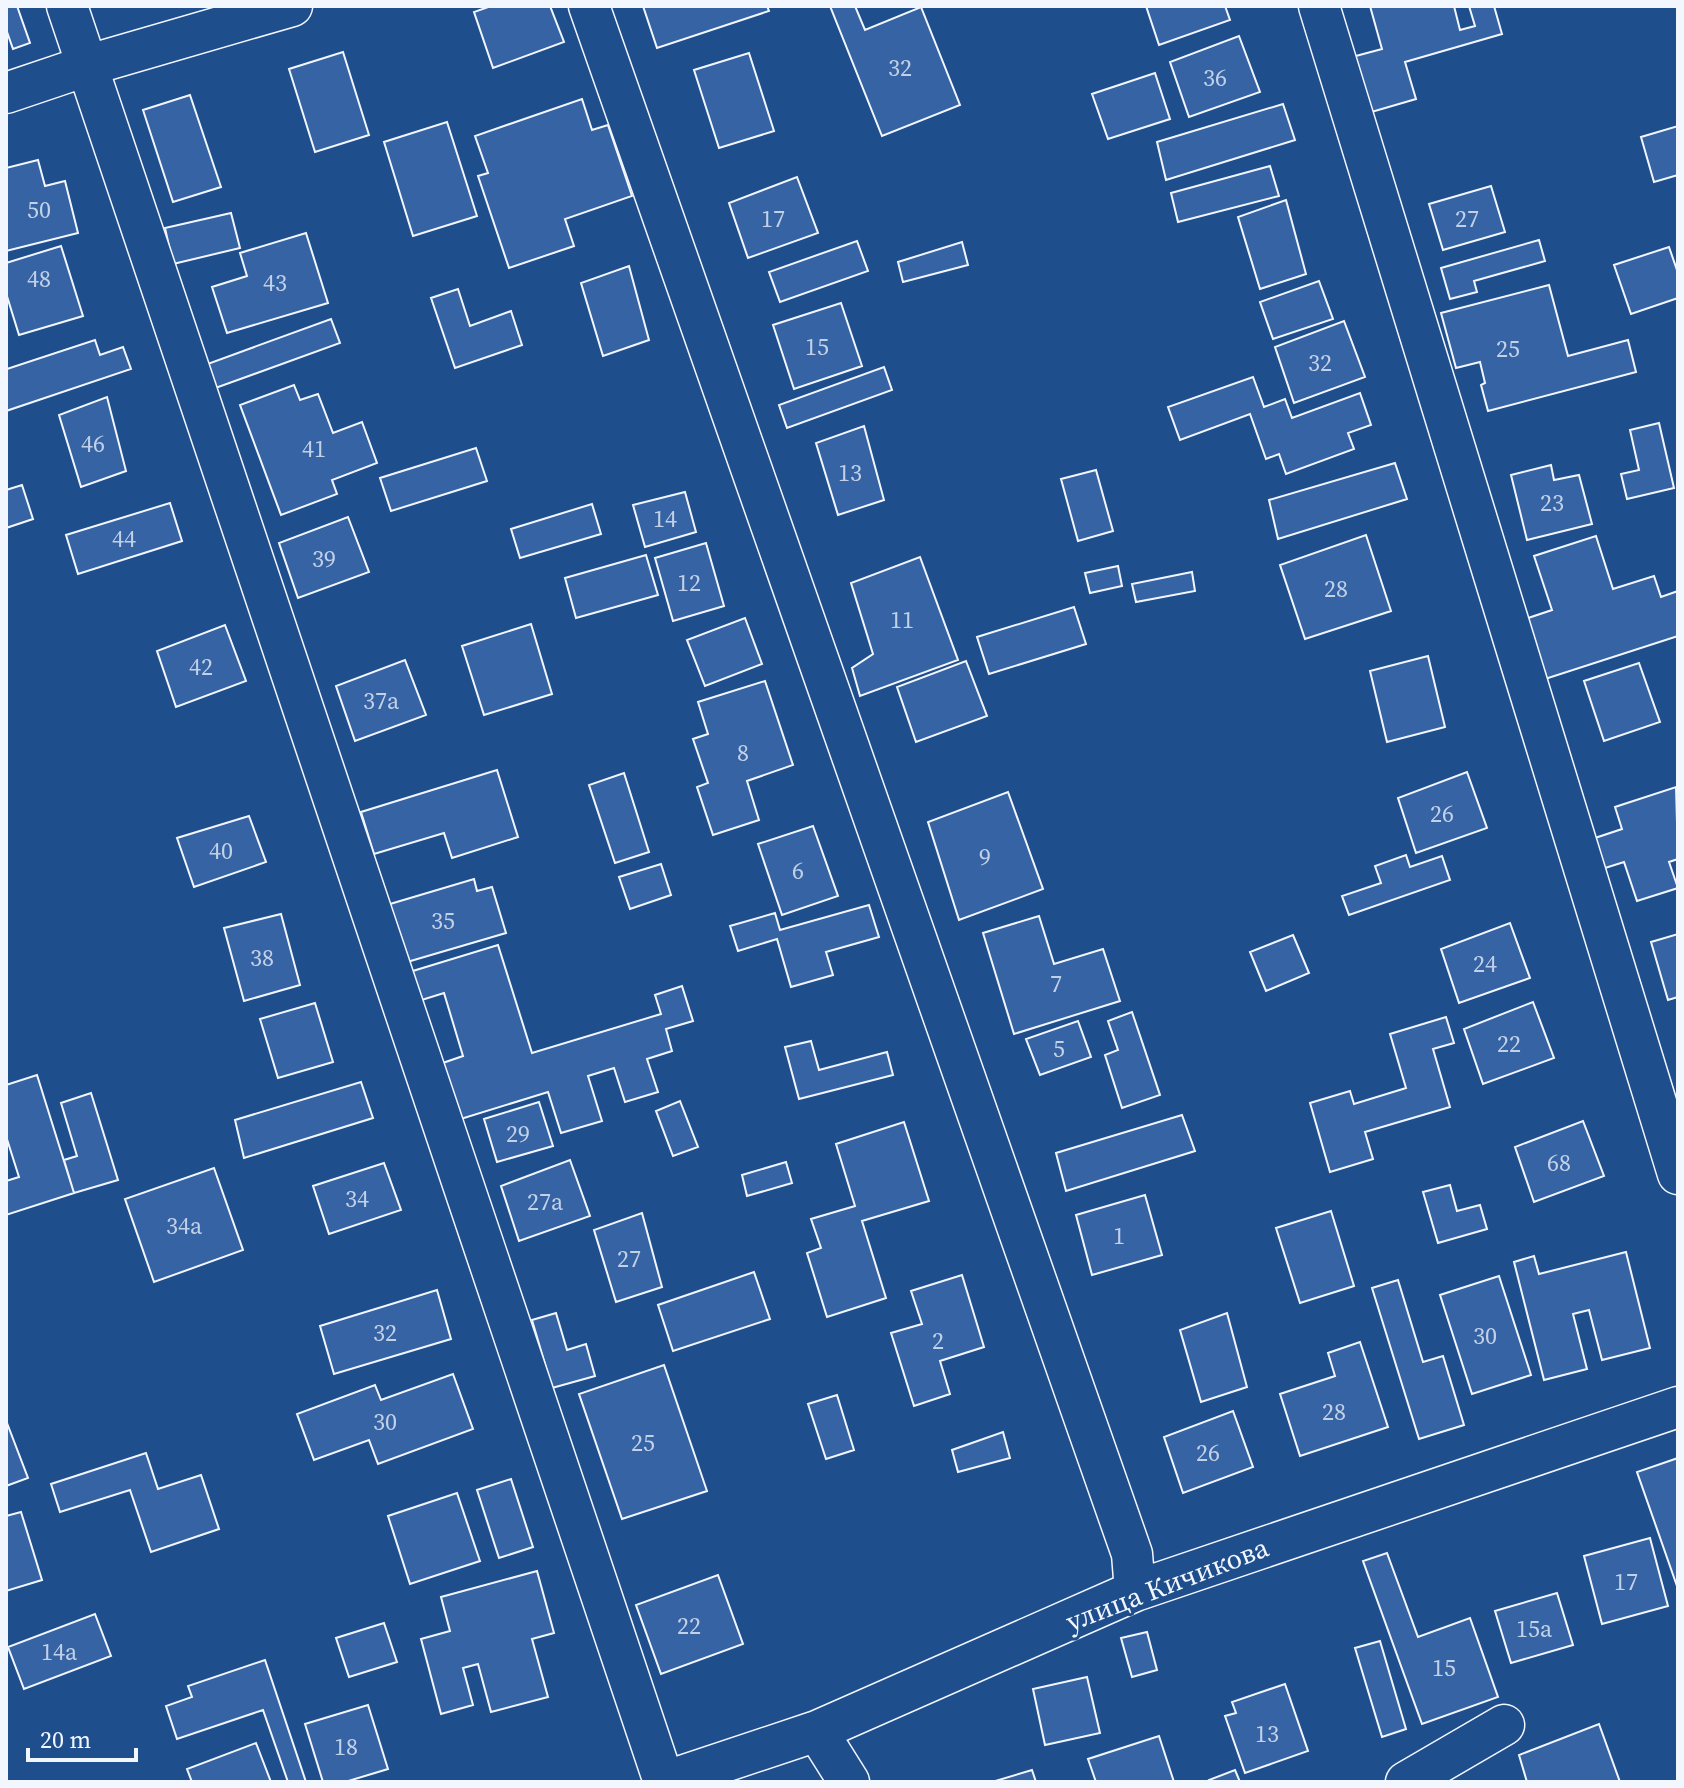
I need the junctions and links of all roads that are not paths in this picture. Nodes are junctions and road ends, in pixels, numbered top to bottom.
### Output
1 (67, 6) edge
2 (292, 6) edge
3 (589, 6) edge
4 (1319, 6) edge
5 (89, 65) junction
6 (6, 93) edge
7 (1678, 1174) edge
8 (1678, 1407) edge
9 (1135, 1591) junction
10 (1504, 1725) dead end
11 (817, 1731) junction
12 (664, 1782) edge
13 (849, 1782) edge
14 (1406, 1782) edge

1 - 5 street
2 - 5 street
3 - 9 street
4 - 7 street
5 - 6 street
5 - 12 street
8 - 9 street, улица Кичикова
9 - 11 street, улица Кичикова
10 - 14 street
11 - 12 street, улица Кичикова
11 - 13 street

